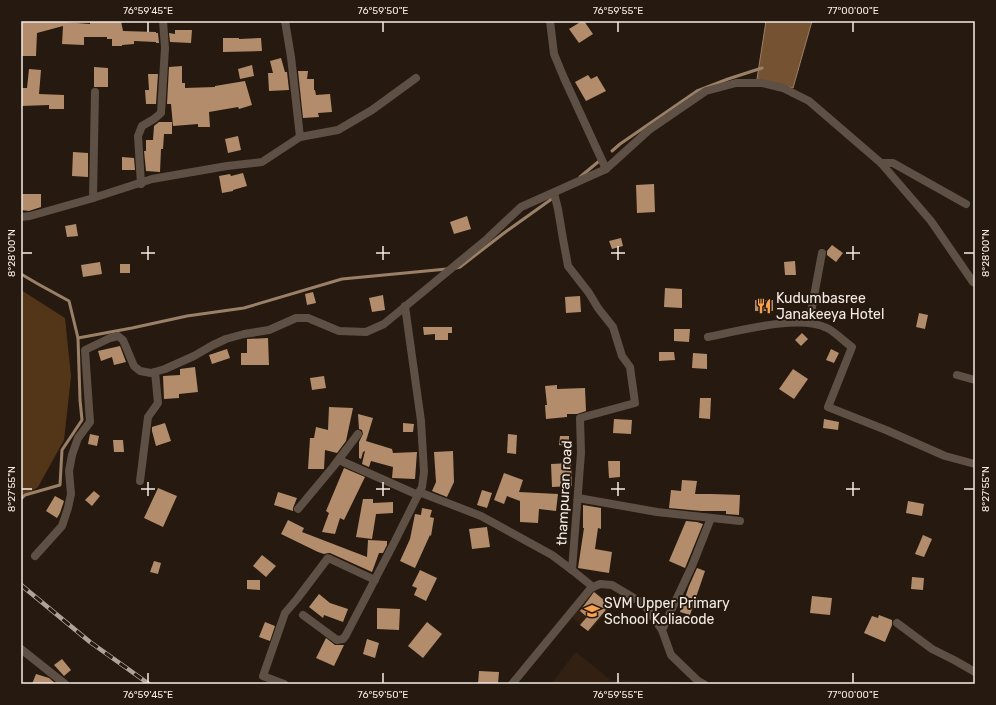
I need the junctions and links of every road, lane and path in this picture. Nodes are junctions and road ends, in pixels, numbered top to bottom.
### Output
1 (163, 21) edge
2 (285, 21) edge
3 (550, 21) edge
4 (416, 78) dead end
5 (95, 92) dead end
6 (300, 137) junction
7 (881, 164) junction
8 (606, 169) junction
9 (141, 184) junction
10 (554, 193) junction
11 (93, 198) junction
12 (966, 204) dead end
13 (21, 217) edge
14 (822, 253) dead end
15 (975, 283) edge
16 (405, 306) junction
17 (809, 323) junction
18 (708, 337) dead end
19 (155, 372) junction
20 (957, 375) dead end
21 (975, 380) edge
22 (358, 434) dead end
23 (339, 460) junction
24 (975, 464) edge
25 (140, 481) dead end
26 (418, 493) junction
27 (578, 498) junction
28 (298, 509) dead end
29 (711, 518) junction
30 (740, 521) dead end
31 (35, 556) dead end
32 (572, 570) junction
33 (375, 580) junction
34 (593, 587) junction
35 (303, 615) dead end
36 (897, 623) dead end
37 (662, 630) junction
38 (21, 649) edge
39 (975, 672) edge
40 (65, 684) edge
41 (284, 684) edge
42 (512, 684) edge
43 (704, 684) edge

1 - 9 street
2 - 6 street
3 - 8 street
4 - 6 street
5 - 11 street
6 - 9 street
7 - 8 street
7 - 12 street
7 - 15 street
8 - 10 street
9 - 11 street
10 - 16 street
10 - 27 street, thampuran road
11 - 13 street
14 - 17 street
16 - 19 street
16 - 26 street
17 - 18 street
17 - 24 street
19 - 25 street
19 - 31 street
20 - 21 street
22 - 23 street
23 - 26 street
23 - 28 street
26 - 32 street
26 - 33 street
27 - 29 street
27 - 32 street, thampuran road
29 - 30 street
29 - 37 street
32 - 34 street
33 - 35 street
33 - 41 street
34 - 37 street
34 - 42 street
36 - 39 street
37 - 43 street
38 - 40 street

